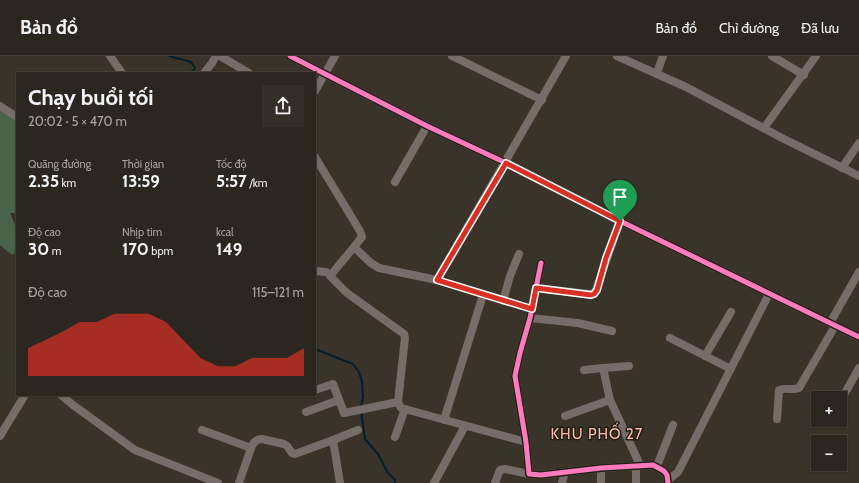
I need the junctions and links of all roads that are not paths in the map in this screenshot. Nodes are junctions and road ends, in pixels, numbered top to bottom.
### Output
1 (110, 56) edge
2 (216, 56) edge
3 (220, 56) edge
4 (290, 56) edge
5 (335, 56) edge
6 (452, 56) edge
7 (566, 56) edge
8 (617, 56) edge
9 (663, 56) edge
10 (772, 56) edge
11 (816, 56) edge
12 (121, 72) edge
13 (205, 72) edge
14 (247, 72) edge
15 (657, 73) junction
16 (324, 74) junction
17 (804, 75) junction
18 (316, 89) edge
19 (542, 100) junction
20 (0, 106) edge
21 (16, 116) edge
22 (427, 126) junction
23 (764, 128) junction
24 (859, 143) edge
25 (316, 159) edge
26 (506, 163) junction
27 (842, 168) junction
28 (859, 176) edge
29 (395, 182) dead end
30 (620, 221) junction
31 (354, 247) junction
32 (519, 254) dead end
33 (541, 263) dead end
34 (316, 271) edge
35 (326, 272) dead end
36 (859, 272) edge
37 (437, 280) junction
38 (536, 288) junction
39 (769, 294) junction
40 (483, 295) junction
41 (503, 301) junction
42 (532, 309) junction
43 (731, 312) dead end
44 (530, 318) junction
45 (832, 325) junction
46 (612, 331) dead end
47 (859, 337) edge
48 (670, 338) dead end
49 (705, 356) junction
50 (629, 366) dead end
51 (603, 368) junction
52 (859, 368) edge
53 (731, 369) junction
54 (584, 370) dead end
55 (316, 390) edge
56 (846, 391) edge
57 (24, 396) edge
58 (62, 396) edge
59 (339, 400) junction
60 (610, 400) junction
61 (398, 402) junction
62 (404, 409) junction
63 (306, 412) dead end
64 (566, 416) dead end
65 (777, 419) dead end
66 (444, 420) junction
67 (673, 425) dead end
68 (464, 426) junction
69 (202, 430) dead end
70 (358, 430) dead end
71 (0, 436) edge
72 (394, 437) dead end
73 (333, 440) junction
74 (526, 442) junction
75 (251, 448) junction
76 (638, 465) junction
77 (657, 466) junction
78 (601, 468) junction
79 (566, 472) junction
80 (529, 474) junction
81 (668, 481) edge
82 (218, 483) edge
83 (239, 483) edge
84 (340, 483) edge
85 (434, 483) edge
86 (495, 483) edge
87 (562, 483) edge
88 (602, 483) edge
89 (636, 483) edge

1 - 12 street
2 - 13 street
3 - 14 street
4 - 16 street
5 - 16 street
6 - 19 street
7 - 19 street
8 - 15 street
9 - 15 street
10 - 17 street
11 - 17 street
15 - 23 street
16 - 18 street
16 - 22 street
17 - 23 street
19 - 26 street
20 - 21 street
22 - 26 street
22 - 29 street
23 - 27 street
24 - 27 street
25 - 31 street
26 - 30 street
26 - 37 street
27 - 28 street
30 - 38 street
30 - 39 street
31 - 37 street
31 - 61 street
32 - 41 street
33 - 38 street
34 - 35 street
36 - 45 street
37 - 40 street
38 - 42 street
39 - 45 street
39 - 53 street
40 - 41 street
40 - 66 street
41 - 42 street
42 - 44 street
43 - 49 street
44 - 46 street
44 - 74 street
45 - 47 street
45 - 65 street
48 - 49 street
49 - 53 street
50 - 51 street
51 - 54 street
51 - 60 street
52 - 56 street
53 - 81 street
55 - 59 street
57 - 71 street
58 - 82 street
59 - 61 street
59 - 63 street
60 - 64 street
60 - 76 street
61 - 62 street
62 - 66 street
62 - 72 street
66 - 68 street
67 - 77 street
68 - 74 street
68 - 85 street
69 - 75 street
70 - 73 street
73 - 75 street
73 - 84 street
74 - 80 street
75 - 83 street
76 - 77 street
76 - 78 street
76 - 89 street
77 - 81 street
78 - 79 street
78 - 88 street
79 - 80 street
79 - 87 street
80 - 86 street

